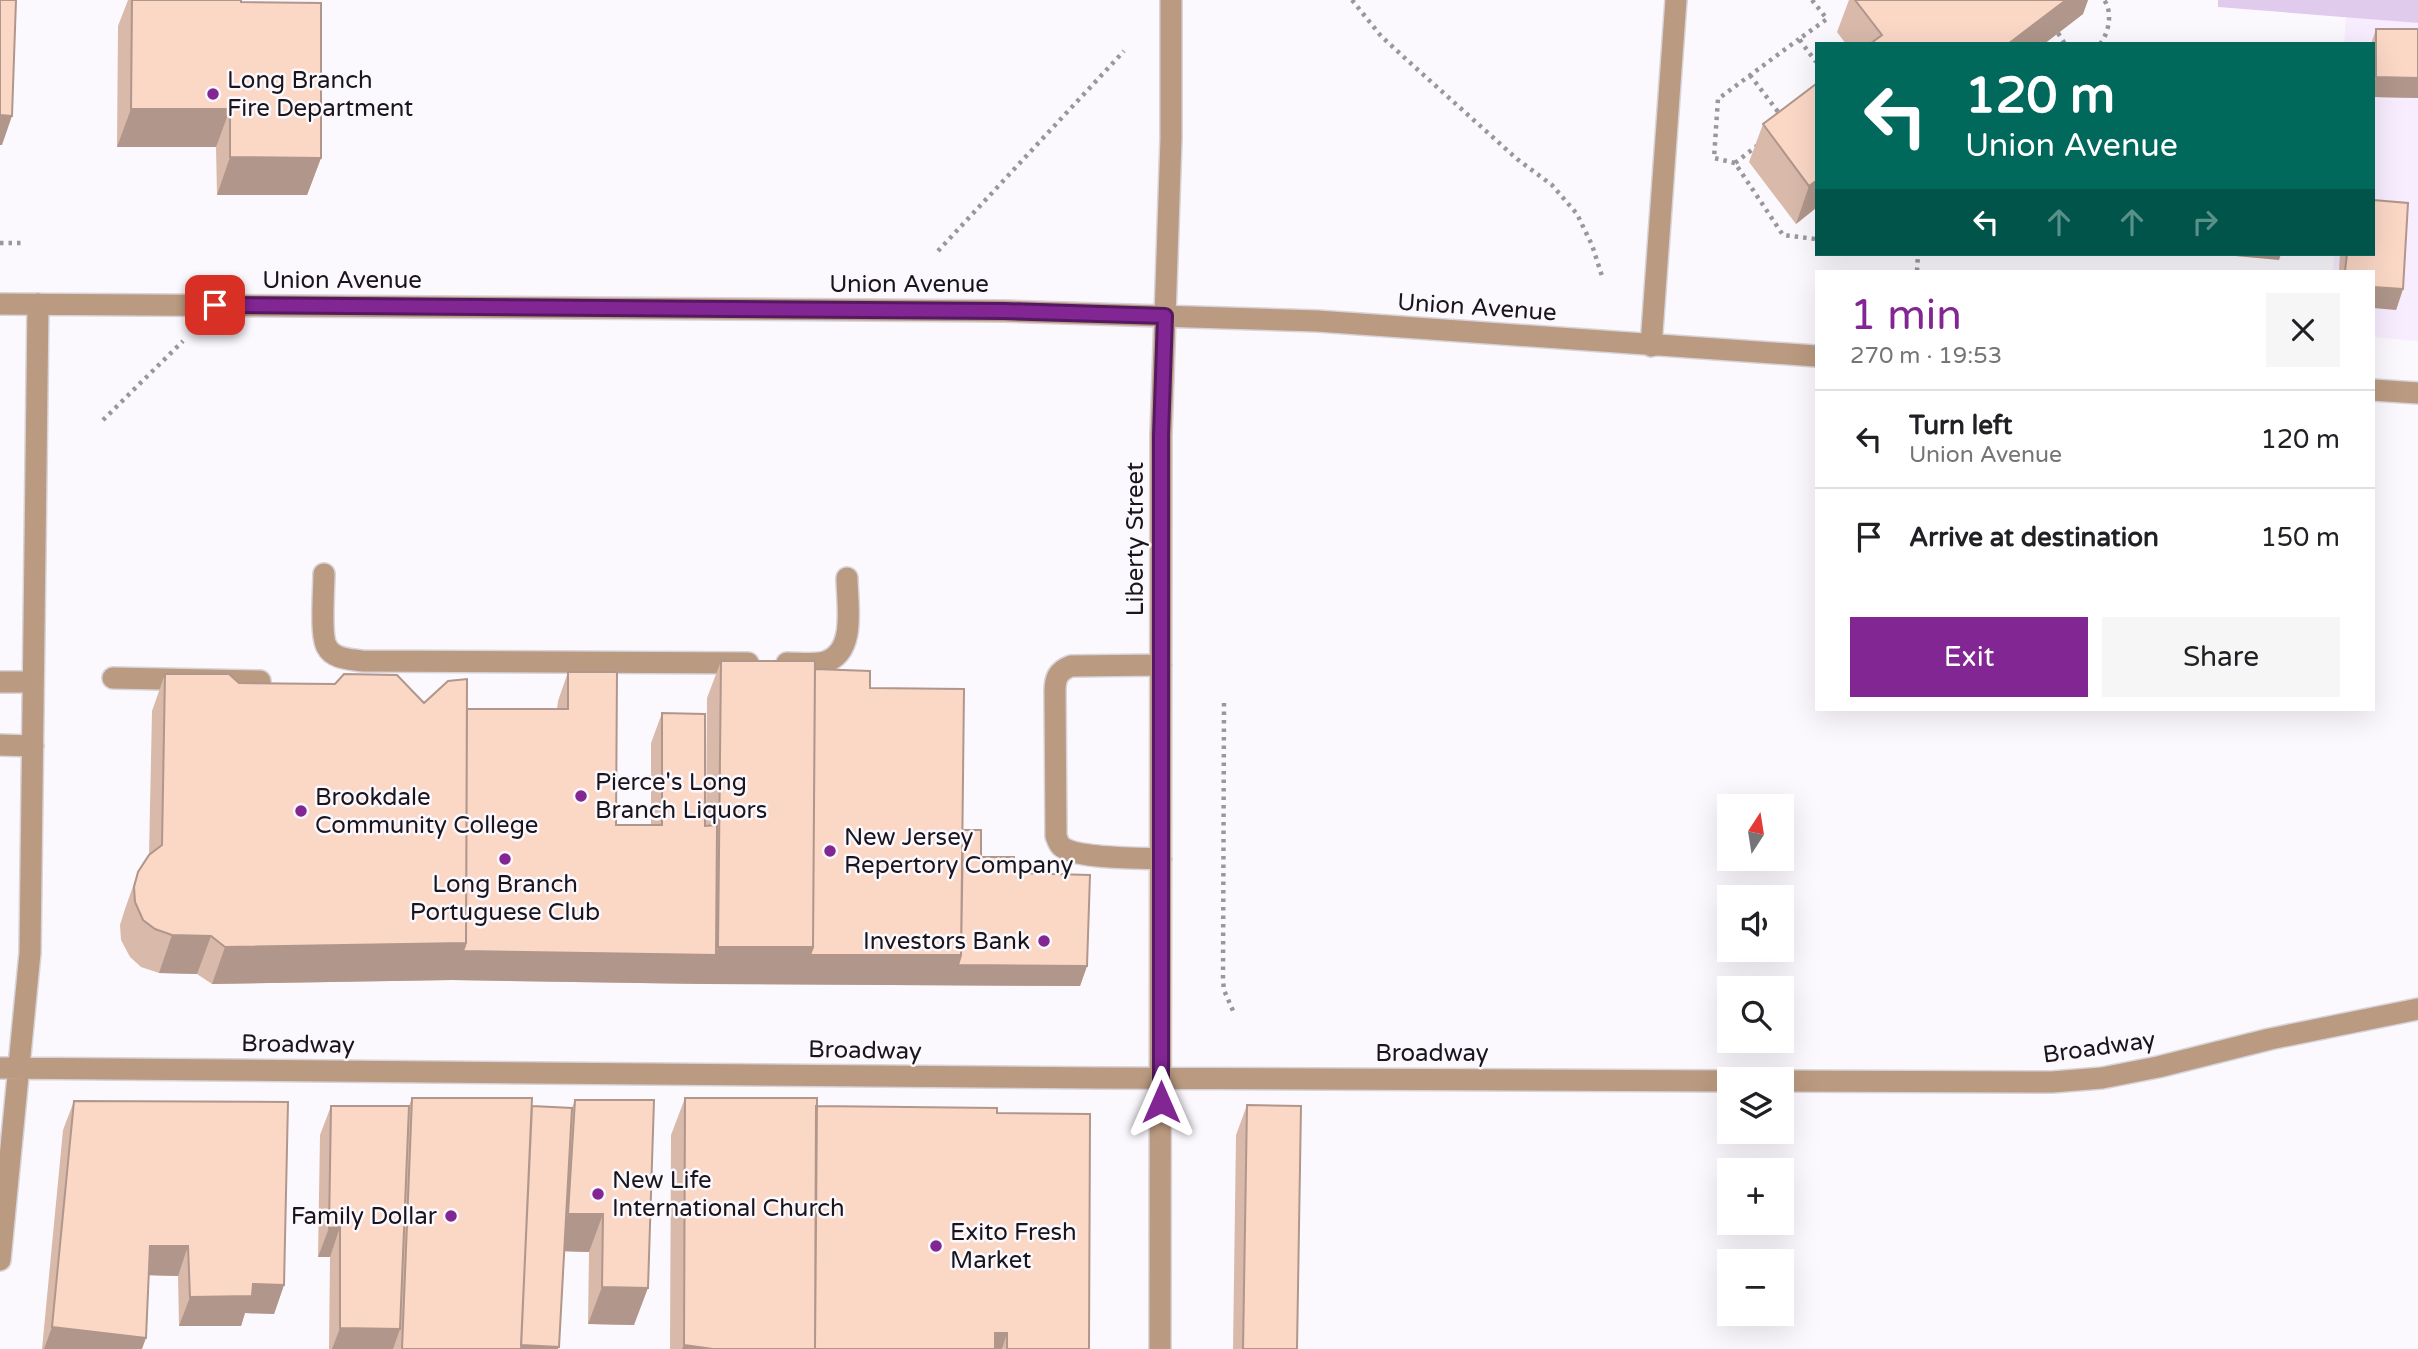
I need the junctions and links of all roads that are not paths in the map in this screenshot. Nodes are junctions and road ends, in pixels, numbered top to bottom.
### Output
1 (1171, 0) edge
2 (1676, 0) edge
3 (0, 304) edge
4 (38, 304) junction
5 (1165, 316) junction
6 (1651, 346) junction
7 (1815, 356) edge
8 (2375, 390) edge
9 (2418, 393) edge
10 (324, 574) dead end
11 (847, 578) dead end
12 (1161, 665) junction
13 (113, 678) dead end
14 (260, 681) edge
15 (0, 682) edge
16 (33, 682) junction
17 (0, 745) edge
18 (33, 746) junction
19 (1161, 859) junction
20 (2418, 1009) edge
21 (10, 1068) edge
22 (1161, 1078) junction
23 (1717, 1081) edge
24 (1794, 1081) edge
25 (0, 1260) edge
26 (1160, 1349) edge

1 - 5 street, Liberty Street
2 - 6 street
3 - 4 street, Union Avenue
4 - 5 street, Union Avenue
4 - 16 street
5 - 6 street, Union Avenue
5 - 12 street, Liberty Street
6 - 7 street, Union Avenue
8 - 9 street
10 - 11 street
12 - 19 street, Liberty Street
12 - 19 street
13 - 14 street
15 - 16 street
16 - 18 street
17 - 18 street
18 - 21 street
19 - 22 street, Liberty Street
20 - 24 street, Broadway
21 - 22 street, Broadway
21 - 25 street
22 - 23 street, Broadway
22 - 26 street, Liberty Street

